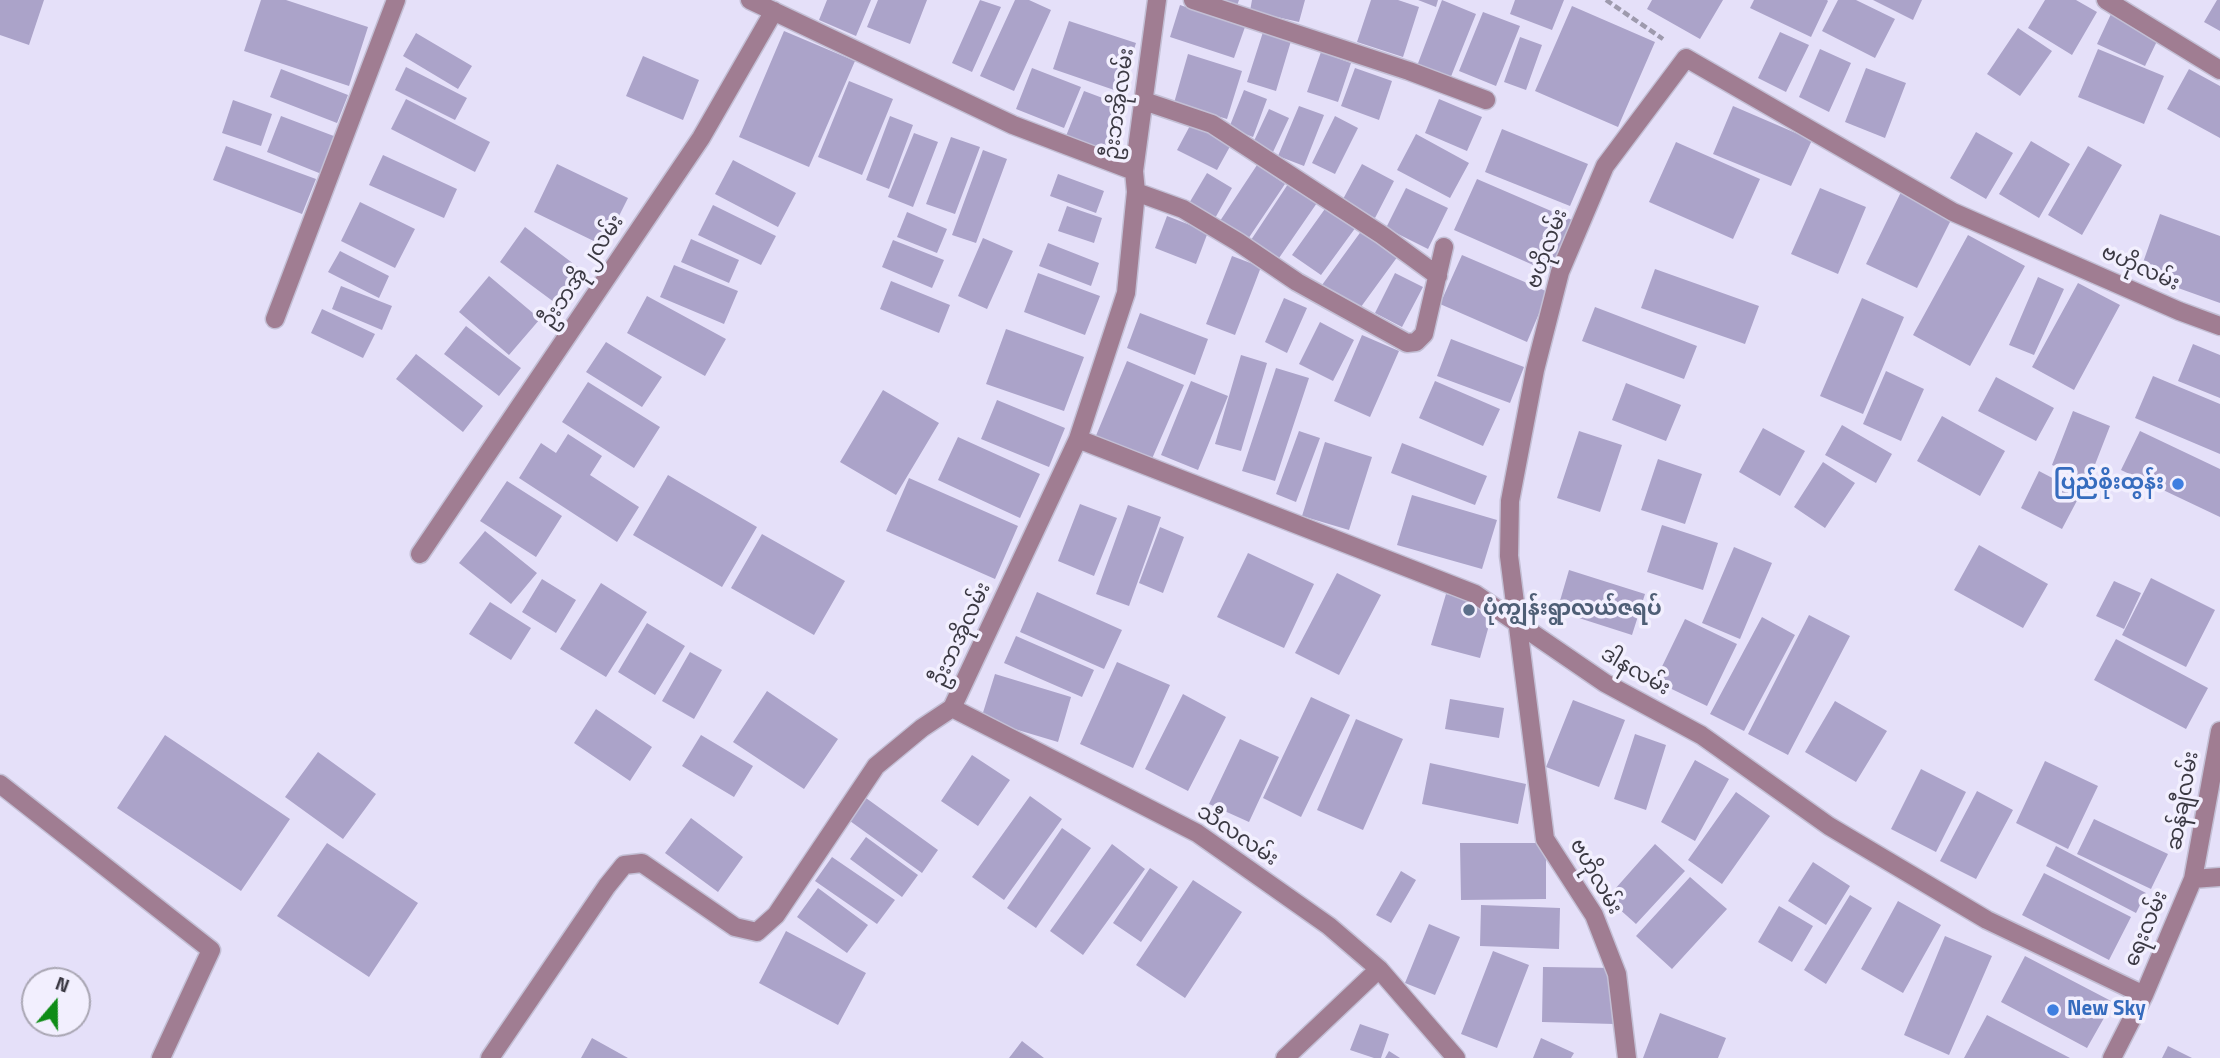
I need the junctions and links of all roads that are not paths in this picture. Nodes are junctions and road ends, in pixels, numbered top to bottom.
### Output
1 (396, 0) edge
2 (750, 0) edge
3 (1157, 0) edge
4 (1193, 0) edge
5 (2106, 0) edge
6 (774, 11) junction
7 (2220, 70) edge
8 (1486, 100) dead end
9 (1144, 101) junction
10 (1134, 172) junction
11 (1136, 191) junction
12 (1444, 247) dead end
13 (1438, 276) junction
14 (275, 319) dead end
15 (2220, 326) edge
16 (1078, 439) junction
17 (420, 554) dead end
18 (1518, 623) junction
19 (953, 708) junction
20 (2220, 731) edge
21 (0, 784) edge
22 (2220, 877) edge
23 (2193, 879) junction
24 (1379, 969) junction
25 (2144, 995) junction
26 (161, 1058) edge
27 (490, 1058) edge
28 (1285, 1058) edge
29 (1455, 1058) edge
30 (1627, 1058) edge
31 (2112, 1058) edge

1 - 14 street
2 - 6 street
3 - 9 street, ဦးဘအိုလမ်း
4 - 8 street
5 - 7 street
6 - 10 street
6 - 17 street, ဦးဘအို ၂လမ်း
9 - 10 street, ဦးဘအိုလမ်း
9 - 13 street
10 - 11 street, ဦးဘအိုလမ်း
11 - 13 street
11 - 16 street, ဦးဘအိုလမ်း
12 - 13 street
15 - 18 street, ဗဟိုလမ်း
16 - 18 street, ဒါနလမ်း
16 - 19 street, ဦးဘအိုလမ်း
18 - 25 street, ဒါနလမ်း
18 - 30 street, ဗဟိုလမ်း
19 - 24 street, သီလလမ်း
19 - 27 street, ဦးဘအိုလမ်း
20 - 23 street, ဆန်ချီလမ်း
21 - 26 street
22 - 23 street, ရေးလမ်း
23 - 25 street, ရေးလမ်း
24 - 28 street
24 - 29 street, သီလလမ်း
25 - 31 street, ရေးလမ်း

